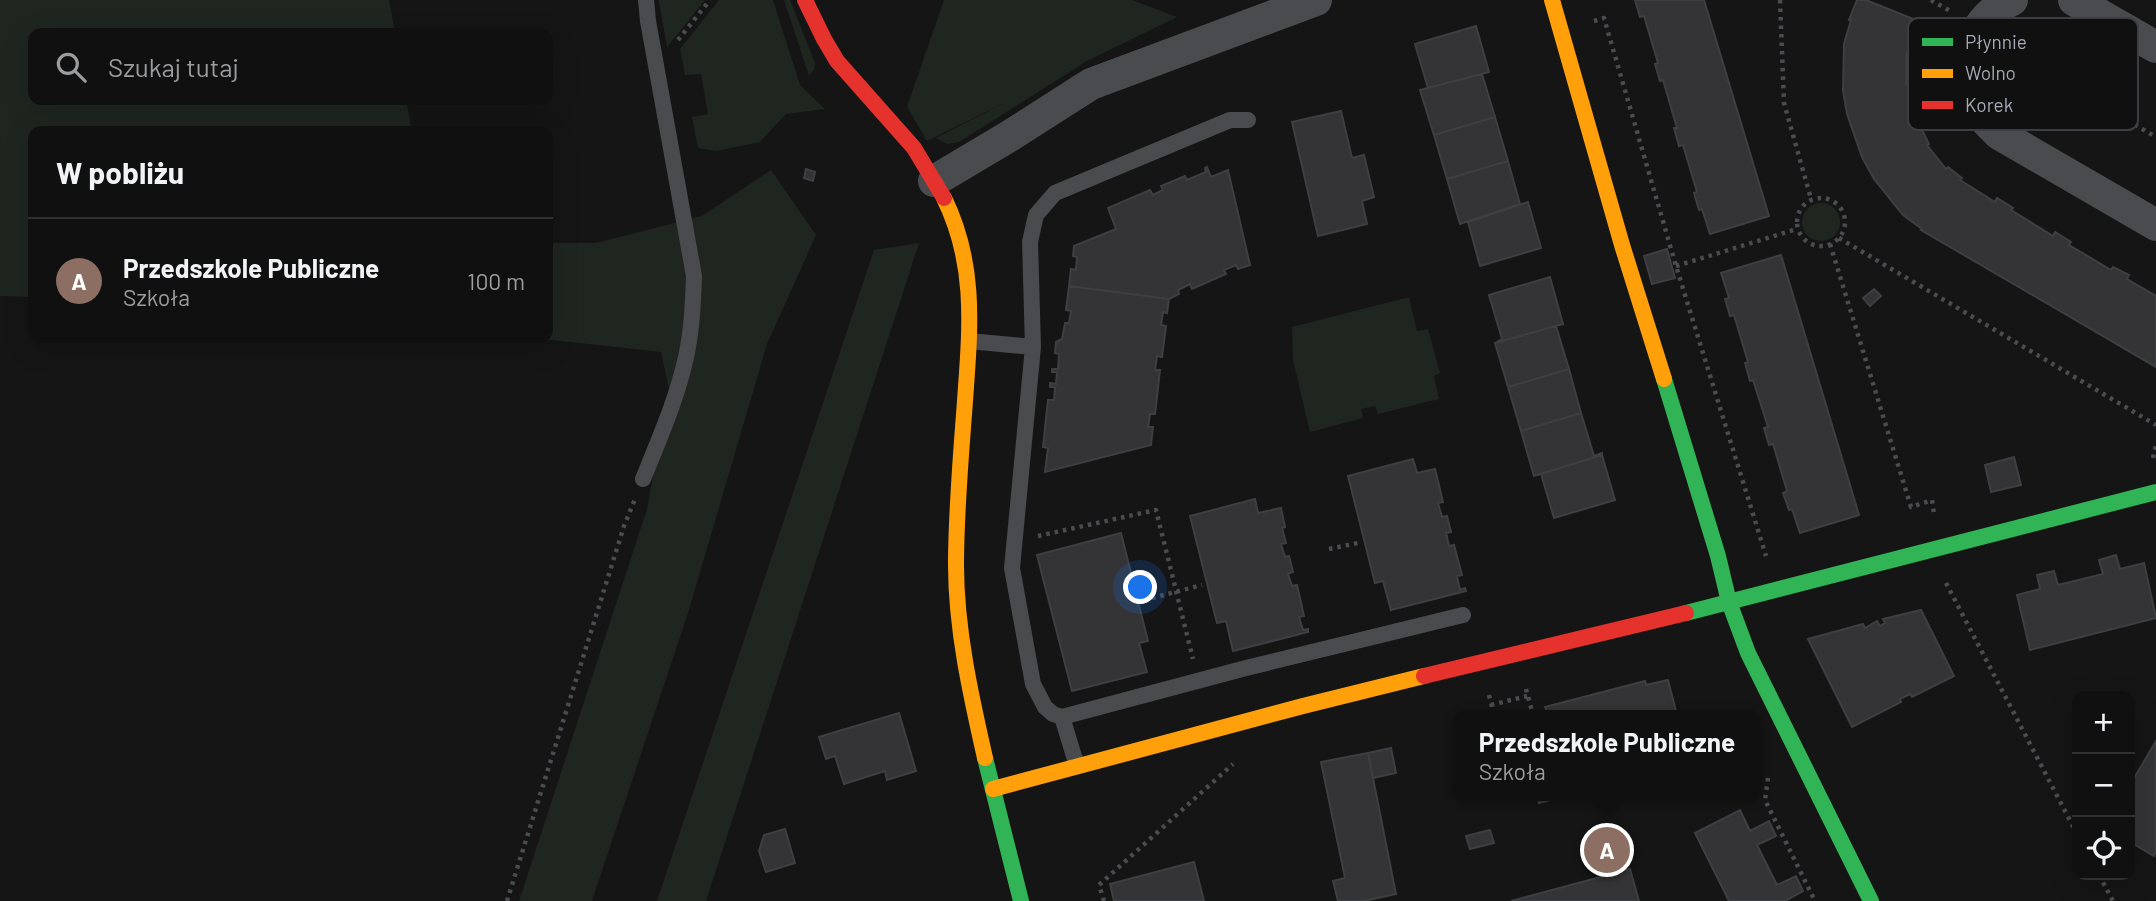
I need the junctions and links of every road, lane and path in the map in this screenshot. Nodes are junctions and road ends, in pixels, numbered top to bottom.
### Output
1 (646, 0) edge
2 (805, 0) edge
3 (1316, 0) edge
4 (1552, 0) edge
5 (1780, 0) edge
6 (1931, 0) edge
7 (2012, 0) edge
8 (2074, 0) edge
9 (1959, 15) dead end
10 (1986, 18) edge
11 (2105, 18) edge
12 (1562, 32) junction
13 (2138, 37) edge
14 (2156, 47) edge
15 (1248, 120) dead end
16 (2138, 127) edge
17 (1995, 130) edge
18 (2156, 137) edge
19 (934, 181) junction
20 (1811, 199) junction
21 (2156, 225) edge
22 (1797, 229) junction
23 (1839, 238) junction
24 (1830, 244) junction
25 (1676, 266) junction
26 (969, 341) junction
27 (1033, 346) junction
28 (2156, 425) edge
29 (643, 479) joint
30 (2156, 492) edge
31 (1016, 541) junction
32 (1358, 543) dead end
33 (1329, 549) dead end
34 (1934, 550) junction
35 (1766, 557) dead end
36 (1202, 585) dead end
37 (1176, 592) junction
38 (1152, 598) dead end
39 (1729, 602) junction
40 (1463, 615) dead end
41 (1198, 680) junction
42 (1525, 685) dead end
43 (1527, 696) junction
44 (1491, 705) dead end
45 (1531, 710) edge
46 (1062, 717) junction
47 (1242, 756) dead end
48 (1077, 766) junction
49 (993, 789) junction
50 (2072, 824) edge
51 (2102, 880) edge
52 (507, 901) edge
53 (1021, 901) edge
54 (1104, 901) edge
55 (1871, 901) edge
56 (2113, 901) edge

1 - 29 lane
2 - 19 street
3 - 19 street
4 - 12 street
5 - 20 path
6 - 9 path
7 - 10 street
8 - 11 street
12 - 25 path
12 - 39 street
13 - 14 street
15 - 27 lane
16 - 18 path
17 - 21 street
19 - 26 street
20 - 22 path
20 - 23 path
22 - 24 path
22 - 25 path
23 - 24 path
23 - 28 path
24 - 34 path
25 - 35 path
26 - 27 lane
26 - 49 street
27 - 31 lane
29 - 52 path
30 - 34 street
31 - 37 path
31 - 46 lane
32 - 33 path
34 - 39 street
34 - 50 path
36 - 37 path
37 - 38 path
37 - 41 path
39 - 48 street
39 - 55 street
40 - 41 lane
41 - 46 lane
42 - 43 path
43 - 44 path
43 - 45 path
46 - 48 lane
47 - 54 path
48 - 49 street
49 - 53 street
51 - 56 path

